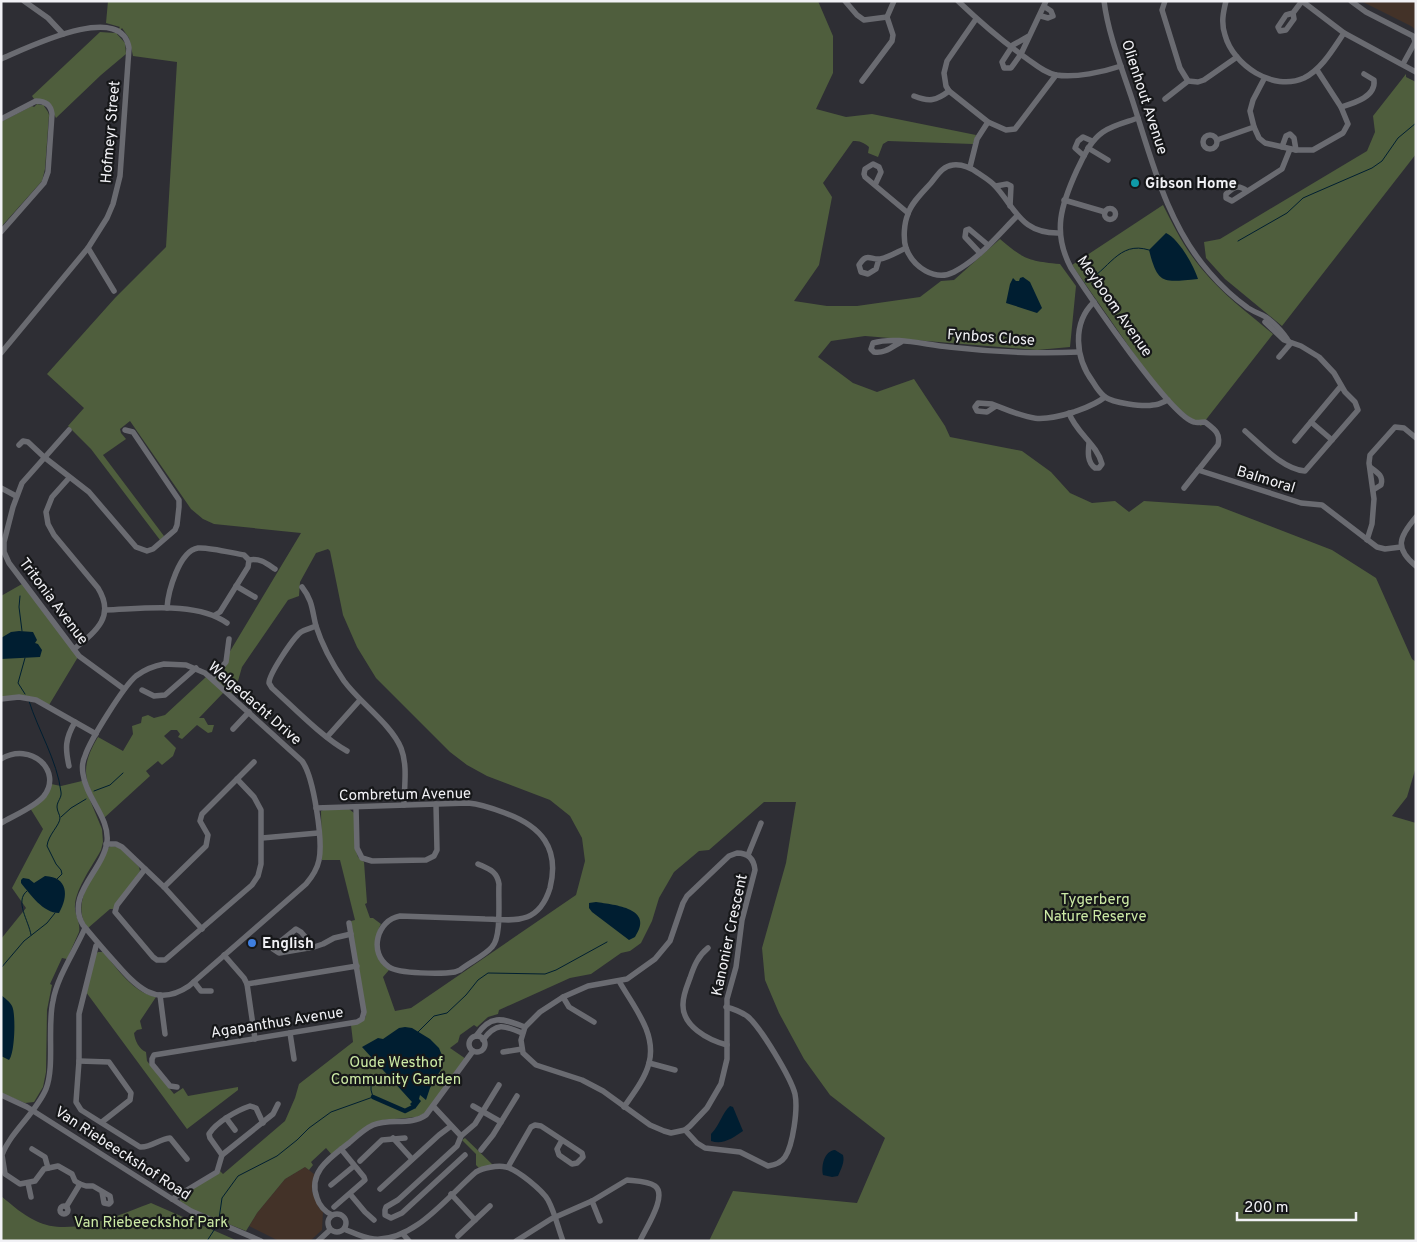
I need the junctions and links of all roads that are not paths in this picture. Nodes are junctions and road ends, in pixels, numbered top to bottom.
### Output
1 (24, 1) edge
2 (845, 1) edge
3 (894, 1) edge
4 (958, 1) edge
5 (1104, 1) edge
6 (1164, 1) edge
7 (1226, 1) edge
8 (1302, 1) edge
9 (1351, 1) edge
10 (1046, 4) edge
11 (1293, 13) dead end
12 (1041, 16) junction
13 (887, 17) junction
14 (976, 19) junction
15 (1344, 33) junction
16 (63, 34) junction
17 (1029, 36) junction
18 (1011, 47) junction
19 (1021, 54) junction
20 (1237, 57) junction
21 (1, 59) edge
22 (1403, 64) junction
23 (1121, 66) junction
24 (1316, 70) junction
25 (1416, 72) edge
26 (1364, 74) dead end
27 (1056, 75) junction
28 (1264, 79) junction
29 (862, 81) dead end
30 (1188, 81) junction
31 (949, 91) junction
32 (914, 96) dead end
33 (1165, 99) dead end
34 (1341, 107) junction
35 (1138, 118) junction
36 (1, 119) edge
37 (988, 122) junction
38 (1254, 126) junction
39 (1217, 140) dead end
40 (1092, 141) junction
41 (1282, 147) junction
42 (1088, 148) junction
43 (1293, 149) junction
44 (1084, 156) junction
45 (1108, 160) dead end
46 (970, 167) junction
47 (875, 185) dead end
48 (996, 186) junction
49 (1247, 191) dead end
50 (1064, 200) junction
51 (1010, 206) junction
52 (1105, 212) dead end
53 (908, 213) junction
54 (1017, 216) junction
55 (1, 232) edge
56 (1060, 233) junction
57 (988, 245) junction
58 (88, 248) junction
59 (906, 248) junction
60 (980, 253) junction
61 (879, 259) dead end
62 (114, 291) dead end
63 (1094, 302) junction
64 (901, 342) dead end
65 (1290, 342) junction
66 (1079, 352) junction
67 (1, 353) edge
68 (1279, 357) dead end
69 (1341, 386) junction
70 (1105, 397) junction
71 (1168, 400) junction
72 (996, 406) dead end
73 (1069, 413) junction
74 (1311, 422) junction
75 (69, 430) dead end
76 (125, 430) dead end
77 (1246, 431) dead end
78 (1416, 438) edge
79 (1332, 440) junction
80 (1295, 441) dead end
81 (1089, 443) dead end
82 (19, 445) dead end
83 (44, 457) junction
84 (1370, 467) junction
85 (1198, 470) junction
86 (69, 478) junction
87 (1, 488) edge
88 (1184, 488) dead end
89 (1373, 490) junction
90 (16, 496) junction
91 (1416, 517) edge
92 (1367, 540) junction
93 (1401, 548) junction
94 (4, 559) edge
95 (248, 560) junction
96 (1416, 566) edge
97 (275, 569) dead end
98 (236, 586) junction
99 (302, 587) dead end
100 (255, 597) dead end
101 (167, 608) junction
102 (105, 610) junction
103 (215, 615) junction
104 (227, 623) dead end
105 (316, 626) junction
106 (228, 639) dead end
107 (74, 649) junction
108 (196, 668) junction
109 (212, 678) junction
110 (124, 689) junction
111 (142, 690) dead end
112 (1, 699) edge
113 (360, 700) junction
114 (249, 712) junction
115 (75, 722) junction
116 (232, 729) dead end
117 (96, 734) junction
118 (327, 737) junction
119 (347, 751) dead end
120 (1, 759) edge
121 (254, 762) dead end
122 (69, 766) dead end
123 (237, 779) junction
124 (436, 804) junction
125 (404, 806) junction
126 (356, 807) junction
127 (316, 808) junction
128 (761, 823) dead end
129 (1, 824) edge
130 (318, 833) junction
131 (262, 838) junction
132 (106, 844) junction
133 (748, 855) junction
134 (478, 864) dead end
135 (144, 869) junction
136 (164, 886) junction
137 (498, 919) junction
138 (350, 923) dead end
139 (85, 928) junction
140 (202, 929) junction
141 (351, 934) junction
142 (96, 941) junction
143 (78, 942) junction
144 (314, 947) junction
145 (708, 948) dead end
146 (224, 955) junction
147 (357, 966) junction
148 (619, 981) junction
149 (194, 982) junction
150 (247, 984) junction
151 (211, 991) dead end
152 (160, 995) junction
153 (563, 997) junction
154 (726, 1007) junction
155 (594, 1022) dead end
156 (523, 1030) junction
157 (290, 1033) junction
158 (165, 1034) dead end
159 (476, 1036) junction
160 (255, 1038) junction
161 (483, 1040) junction
162 (727, 1045) junction
163 (522, 1049) junction
164 (474, 1051) junction
165 (503, 1052) dead end
166 (294, 1059) dead end
167 (79, 1060) junction
168 (649, 1063) junction
169 (674, 1070) dead end
170 (499, 1085) dead end
171 (177, 1087) dead end
172 (1, 1095) edge
173 (517, 1096) dead end
174 (278, 1104) dead end
175 (433, 1106) junction
176 (473, 1106) dead end
177 (624, 1107) junction
178 (32, 1110) junction
179 (483, 1112) junction
180 (226, 1118) junction
181 (102, 1122) junction
182 (501, 1122) junction
183 (263, 1123) junction
184 (451, 1126) junction
185 (235, 1130) dead end
186 (685, 1130) junction
187 (461, 1136) junction
188 (393, 1138) junction
189 (405, 1138) dead end
190 (562, 1140) junction
191 (32, 1149) dead end
192 (341, 1149) junction
193 (481, 1150) dead end
194 (222, 1155) junction
195 (465, 1155) dead end
196 (2, 1156) edge
197 (186, 1159) dead end
198 (412, 1159) junction
199 (360, 1161) dead end
200 (354, 1166) junction
201 (508, 1167) junction
202 (48, 1168) junction
203 (28, 1183) junction
204 (80, 1184) junction
205 (331, 1185) dead end
206 (380, 1189) dead end
207 (102, 1192) dead end
208 (350, 1194) junction
209 (451, 1194) junction
210 (31, 1197) dead end
211 (172, 1199) junction
212 (592, 1201) junction
213 (490, 1206) dead end
214 (66, 1207) dead end
215 (334, 1207) dead end
216 (332, 1215) junction
217 (555, 1217) junction
218 (374, 1220) dead end
219 (475, 1220) junction
220 (600, 1221) dead end
221 (344, 1229) junction
222 (330, 1230) junction
223 (403, 1234) junction
224 (458, 1236) dead end
225 (261, 1241) edge
226 (318, 1241) edge
227 (409, 1241) edge
228 (516, 1241) edge
229 (563, 1241) edge
230 (640, 1241) edge

1 - 16 street
2 - 13 street
3 - 13 street
4 - 14 street
5 - 23 street, Olienhout Avenue
6 - 30 street
7 - 20 street
8 - 11 street
8 - 15 street
9 - 22 street
10 - 12 street
10 - 12 street
12 - 17 street
13 - 29 street
14 - 18 street
14 - 31 street
15 - 22 street
15 - 24 street
16 - 21 street, Hofmeyr Street
16 - 58 street, Hofmeyr Street
17 - 18 street
17 - 19 street
18 - 19 street
18 - 19 street
19 - 27 street
20 - 28 street
20 - 30 street
22 - 25 street
23 - 27 street
23 - 35 street, Olienhout Avenue
24 - 28 street
24 - 34 street
26 - 34 street
27 - 37 street
28 - 38 street
30 - 33 street
31 - 32 street
31 - 37 street
34 - 43 street
35 - 40 street, Meyboom Avenue
35 - 65 street, Olienhout Avenue
36 - 55 street
37 - 46 street
38 - 39 street
38 - 41 street
40 - 42 street, Meyboom Avenue
40 - 44 street
41 - 43 street
41 - 43 street
42 - 44 street, Meyboom Avenue
42 - 45 street
43 - 49 street
44 - 50 street, Meyboom Avenue
46 - 48 street
46 - 53 street
47 - 53 street
48 - 51 street
48 - 51 street
50 - 52 street
50 - 56 street, Meyboom Avenue
51 - 54 street
53 - 59 street
54 - 56 street
54 - 57 street
56 - 63 street, Meyboom Avenue
57 - 60 street
57 - 60 street
58 - 62 street
58 - 67 street, Hofmeyr Street
59 - 60 street
59 - 61 street
63 - 66 street
63 - 71 street, Meyboom Avenue
64 - 66 street, Fynbos Close
65 - 68 street
65 - 69 street, Olienhout Avenue
66 - 70 street
69 - 74 street
69 - 79 street, Olienhout Avenue
70 - 71 street
70 - 73 street
71 - 85 street, Meyboom Avenue
72 - 73 street
73 - 81 street
74 - 79 street
74 - 80 street
75 - 83 street, Tritonia Avenue
76 - 86 street
77 - 79 street
78 - 84 street
82 - 83 street
83 - 86 street
83 - 90 street, Tritonia Avenue
84 - 89 street
84 - 89 street
85 - 88 street
85 - 92 street, Balmoral
86 - 102 street
87 - 90 street
89 - 92 street
90 - 94 street, Tritonia Avenue
91 - 93 street
92 - 93 street
93 - 96 street
94 - 107 street, Tritonia Avenue
95 - 97 street
95 - 98 street
95 - 101 street
98 - 100 street
98 - 103 street
99 - 105 street
101 - 102 street
101 - 103 street
102 - 107 street
103 - 104 street
105 - 113 street
105 - 118 street
106 - 109 street
107 - 110 street, Tritonia Avenue
108 - 109 street, Welgedacht Drive
108 - 110 street, Welgedacht Drive
108 - 111 street
109 - 114 street, Welgedacht Drive
110 - 117 street, Welgedacht Drive
112 - 115 street
113 - 118 street
113 - 125 street
114 - 116 street
114 - 127 street, Welgedacht Drive
115 - 117 street
115 - 122 street
117 - 132 street, Welgedacht Drive
118 - 119 street
120 - 129 street
121 - 123 street
123 - 131 street
123 - 136 street
124 - 125 street, Combretum Avenue
124 - 126 street
124 - 137 street, Combretum Avenue
125 - 126 street, Combretum Avenue
126 - 127 street, Combretum Avenue
127 - 130 street, Welgedacht Drive
128 - 133 street
130 - 131 street
130 - 146 street, Welgedacht Drive
131 - 140 street
132 - 135 street
132 - 139 street
133 - 148 street, Kanonier Crescent
133 - 154 street, Kanonier Crescent
134 - 137 street
135 - 136 street
135 - 140 street
136 - 140 street
137 - 137 street, Combretum Avenue
138 - 141 street, Agapanthus Avenue
139 - 142 street
139 - 143 street
141 - 144 street
141 - 147 street, Agapanthus Avenue
142 - 143 street
142 - 152 street
142 - 167 street
143 - 178 street
144 - 144 street
145 - 162 street
146 - 149 street, Welgedacht Drive
146 - 150 street
147 - 150 street
147 - 157 street, Agapanthus Avenue
148 - 153 street, Kanonier Crescent
148 - 168 street
149 - 151 street
149 - 152 street, Welgedacht Drive
150 - 160 street
152 - 158 street
153 - 155 street
153 - 156 street, Kanonier Crescent
154 - 162 street, Kanonier Crescent
154 - 186 street
156 - 159 street
156 - 161 street
156 - 163 street
157 - 160 street, Agapanthus Avenue
157 - 166 street
159 - 161 street
159 - 164 street
160 - 171 street, Agapanthus Avenue
161 - 164 street
162 - 186 street, Kanonier Crescent
163 - 165 street
163 - 177 street
164 - 175 street
167 - 181 street
167 - 181 street
168 - 169 street
168 - 177 street
170 - 179 street
172 - 178 street, Van Riebeeckshof Road
173 - 182 street
174 - 183 street
175 - 184 street
175 - 192 street
176 - 179 street
177 - 186 street
178 - 196 street
178 - 211 street, Van Riebeeckshof Road
179 - 182 street
179 - 187 street
180 - 183 street
180 - 185 street
180 - 194 street
181 - 197 street
182 - 193 street
183 - 194 street
184 - 187 street
184 - 198 street
187 - 195 street
188 - 189 street
188 - 198 street
188 - 199 street
190 - 190 street
190 - 201 street
191 - 202 street
192 - 200 street
192 - 216 street
194 - 211 street
196 - 203 street
198 - 206 street
200 - 205 street
200 - 208 street
201 - 209 street
201 - 217 street
202 - 203 street
202 - 204 street
203 - 210 street
204 - 207 street
204 - 214 street
208 - 215 street
208 - 218 street
209 - 219 street
209 - 223 street
211 - 225 street, Van Riebeeckshof Road
212 - 217 street
212 - 220 street
212 - 230 street
213 - 219 street
216 - 221 street
216 - 222 street
217 - 228 street
217 - 229 street
219 - 224 street
221 - 222 street
221 - 223 street
222 - 226 street
223 - 227 street

